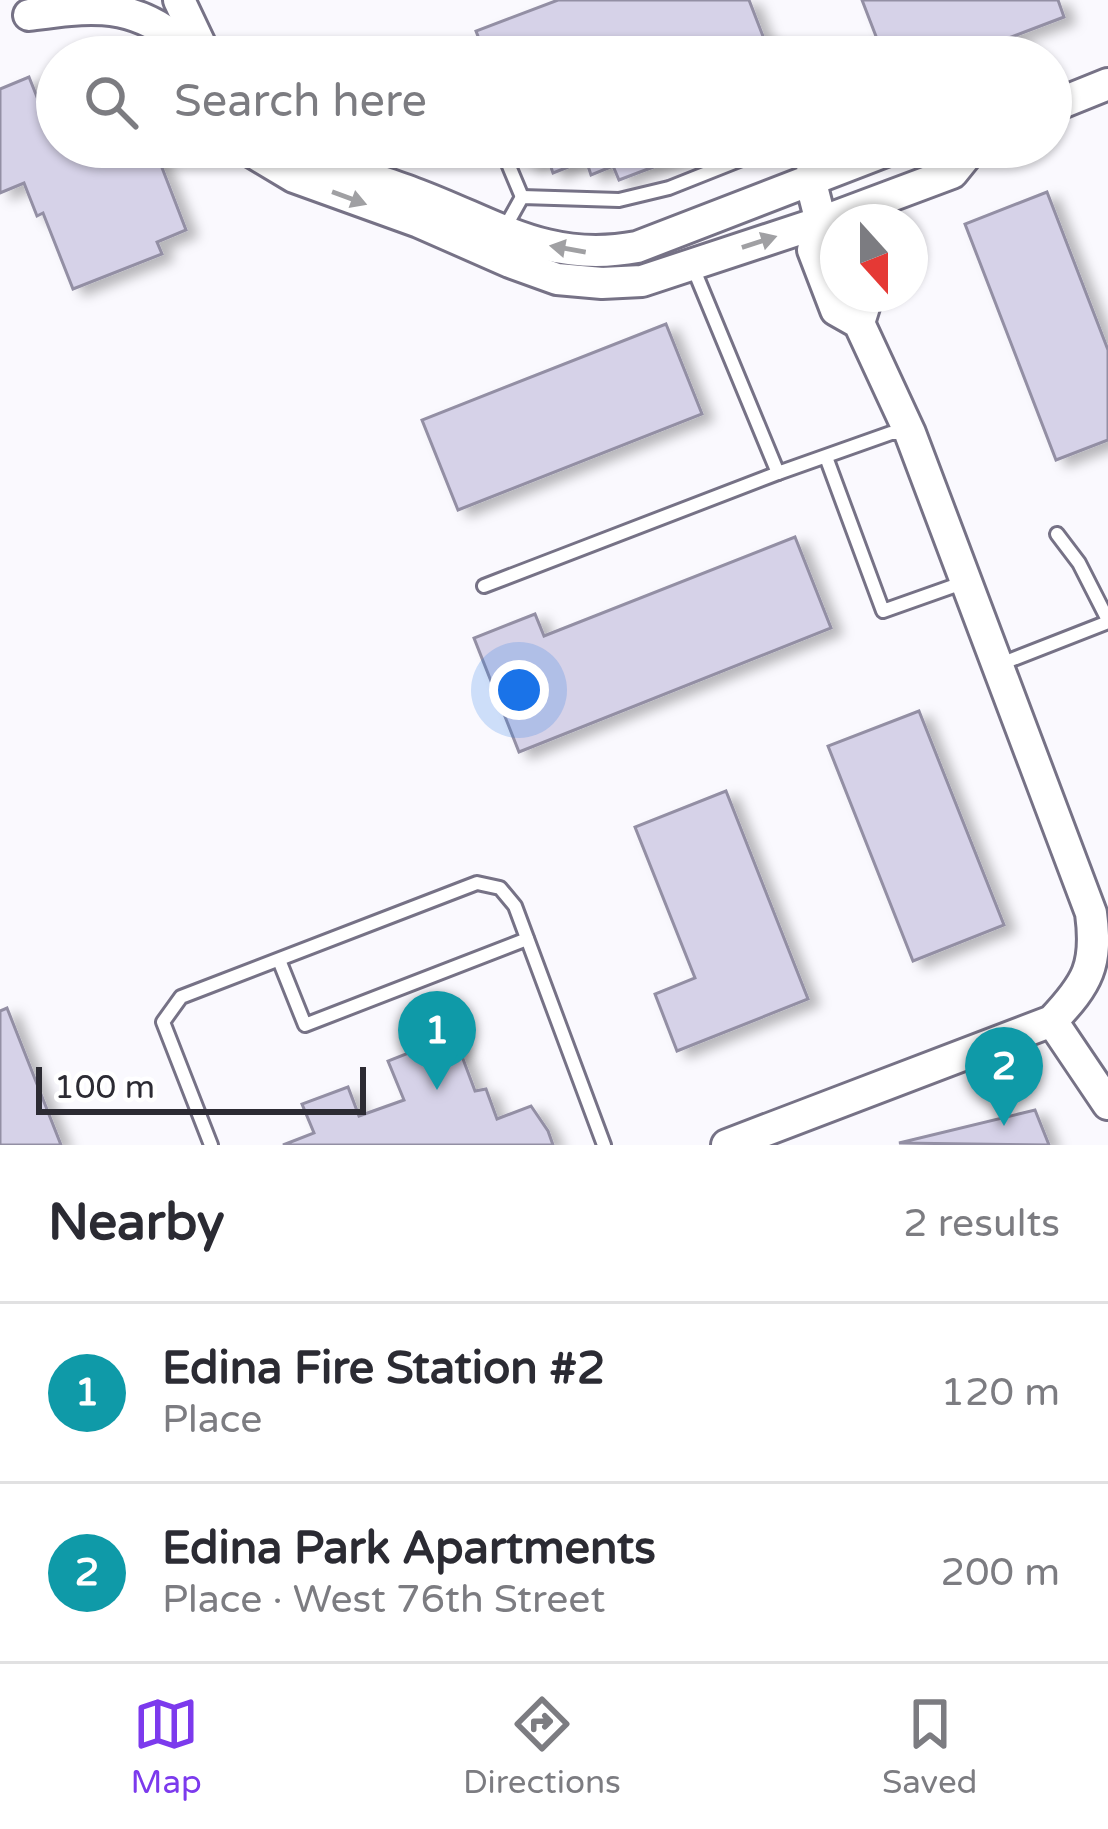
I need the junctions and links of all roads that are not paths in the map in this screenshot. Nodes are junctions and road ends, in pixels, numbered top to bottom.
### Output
1 (59, 0) edge
2 (152, 0) edge
3 (179, 0) edge
4 (15, 20) edge
5 (162, 36) edge
6 (169, 36) edge
7 (196, 36) edge
8 (1108, 84) edge
9 (1072, 99) edge
10 (279, 168) edge
11 (347, 168) edge
12 (510, 168) edge
13 (719, 168) edge
14 (804, 168) edge
15 (839, 168) edge
16 (955, 168) edge
17 (809, 179) junction
18 (522, 197) junction
19 (880, 204) edge
20 (820, 205) edge
21 (820, 229) edge
22 (502, 232) junction
23 (820, 240) edge
24 (692, 264) junction
25 (820, 268) edge
26 (865, 312) edge
27 (910, 433) junction
28 (826, 457) junction
29 (778, 473) junction
30 (1057, 534) dead end
31 (966, 582) junction
32 (484, 586) dead end
33 (1108, 621) edge
34 (998, 665) junction
35 (527, 939) junction
36 (279, 960) junction
37 (1052, 1021) junction
38 (1108, 1103) edge
39 (211, 1145) edge
40 (604, 1145) edge
41 (727, 1145) edge

1 - 4 street
2 - 6 street
3 - 7 street
4 - 5 street
8 - 9 street
10 -> 24 street
11 - 22 street
12 - 18 lane
13 - 18 lane
14 - 17 lane
15 - 17 street
16 - 19 street
17 - 20 street
17 -> 22 street
18 - 22 lane
24 -> 21 street
23 - 25 street
24 - 29 lane
26 - 27 street
27 - 28 lane
27 - 31 street
28 - 29 lane
28 - 31 lane
29 - 32 lane
30 - 33 lane
31 - 34 street
33 - 34 lane
34 - 37 street
35 - 36 lane
35 - 36 lane
35 - 40 lane
36 - 39 lane
37 - 38 street
37 - 41 street

